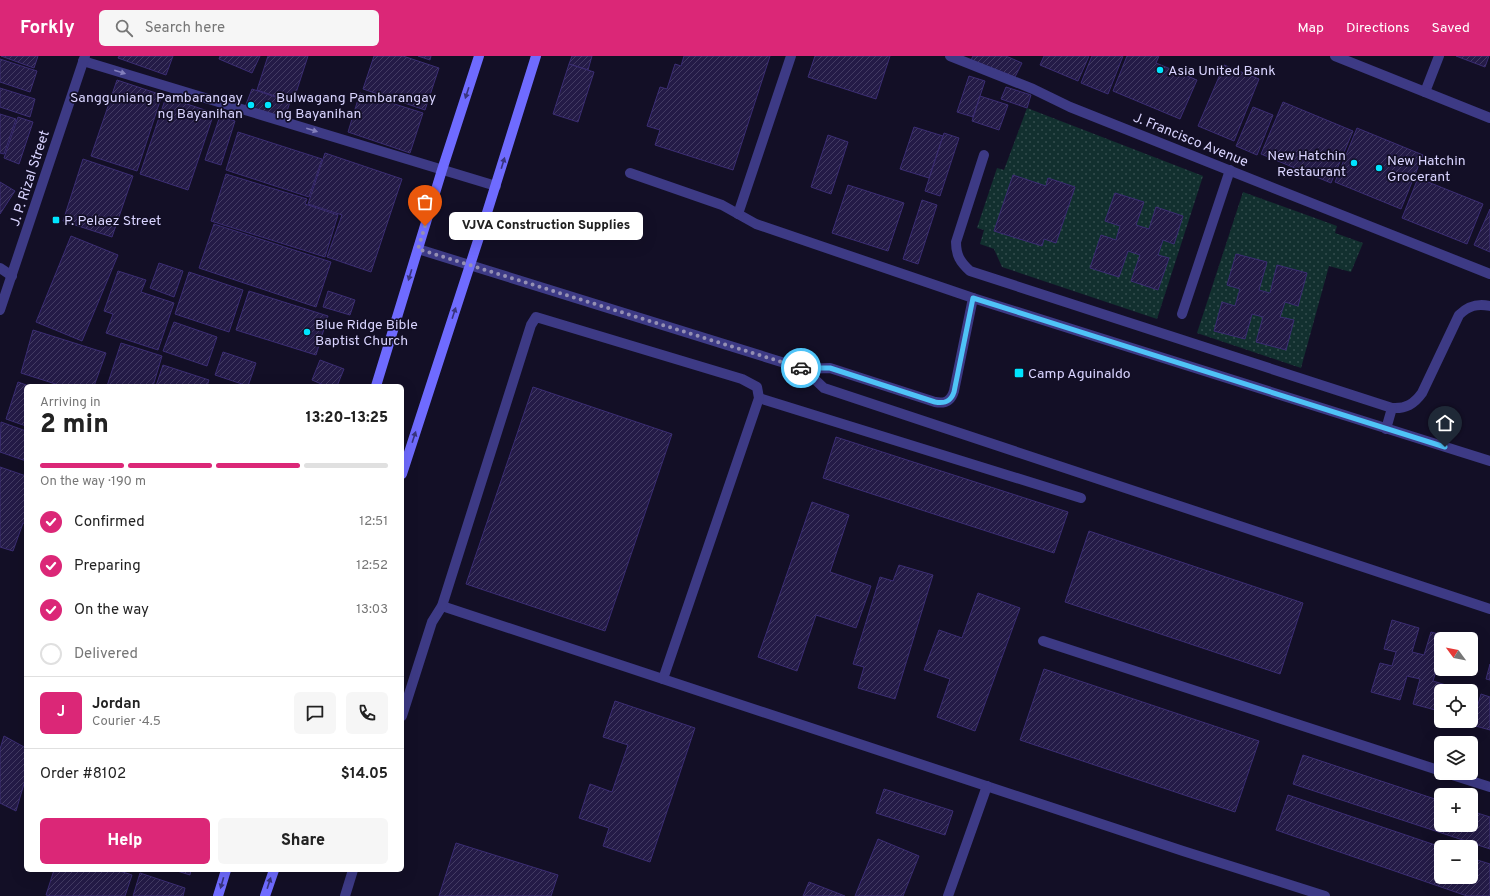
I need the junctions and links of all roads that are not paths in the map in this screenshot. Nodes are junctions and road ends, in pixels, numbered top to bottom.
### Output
1 (479, 56) edge
2 (536, 56) edge
3 (791, 56) edge
4 (950, 56) edge
5 (1335, 56) edge
6 (1439, 56) edge
7 (84, 58) edge
8 (1425, 92) junction
9 (1490, 118) edge
10 (984, 155) dead end
11 (442, 170) junction
12 (1230, 170) junction
13 (630, 173) dead end
14 (496, 186) junction
15 (738, 214) junction
16 (418, 249) junction
17 (470, 265) junction
18 (0, 268) edge
19 (1490, 274) edge
20 (12, 276) junction
21 (973, 298) junction
22 (1490, 306) edge
23 (0, 310) edge
24 (1182, 314) dead end
25 (804, 369) junction
26 (377, 384) edge
27 (759, 398) junction
28 (1392, 408) junction
29 (1386, 428) junction
30 (1490, 461) edge
31 (404, 468) edge
32 (1081, 498) dead end
33 (442, 606) junction
34 (1490, 610) edge
35 (1043, 641) dead end
36 (663, 679) junction
37 (404, 710) edge
38 (1434, 769) edge
39 (1468, 780) edge
40 (987, 786) junction
41 (1490, 787) edge
42 (225, 872) edge
43 (273, 872) edge
44 (352, 872) edge
45 (218, 896) edge
46 (265, 896) edge
47 (345, 896) edge
48 (948, 896) edge
49 (1324, 896) edge

1 -> 11 main road
14 -> 2 main road
3 - 15 street
4 - 12 street, J. Francisco Avenue
5 - 8 street
6 - 8 street
7 -> 11 street
7 - 20 street, J. P. Rizal Street
8 - 9 street
10 - 28 street
11 - 14 street
11 - 16 main road
12 - 19 street, J. Francisco Avenue
12 - 24 street
13 - 15 street
14 - 17 main road
15 - 21 street
16 - 17 street
16 -> 26 main road
17 - 25 street
31 -> 17 main road
18 - 20 street
20 - 23 street, J. P. Rizal Street
21 - 25 street
21 - 29 street
22 - 28 street
25 - 34 street
27 - 32 street
27 - 33 street
27 - 36 street
28 - 29 street
29 - 30 street
33 - 36 street
33 - 37 street
35 - 38 street
36 - 40 street
39 - 41 street
40 - 48 street
40 - 49 street
42 -> 45 main road
46 -> 43 main road
44 - 47 street

